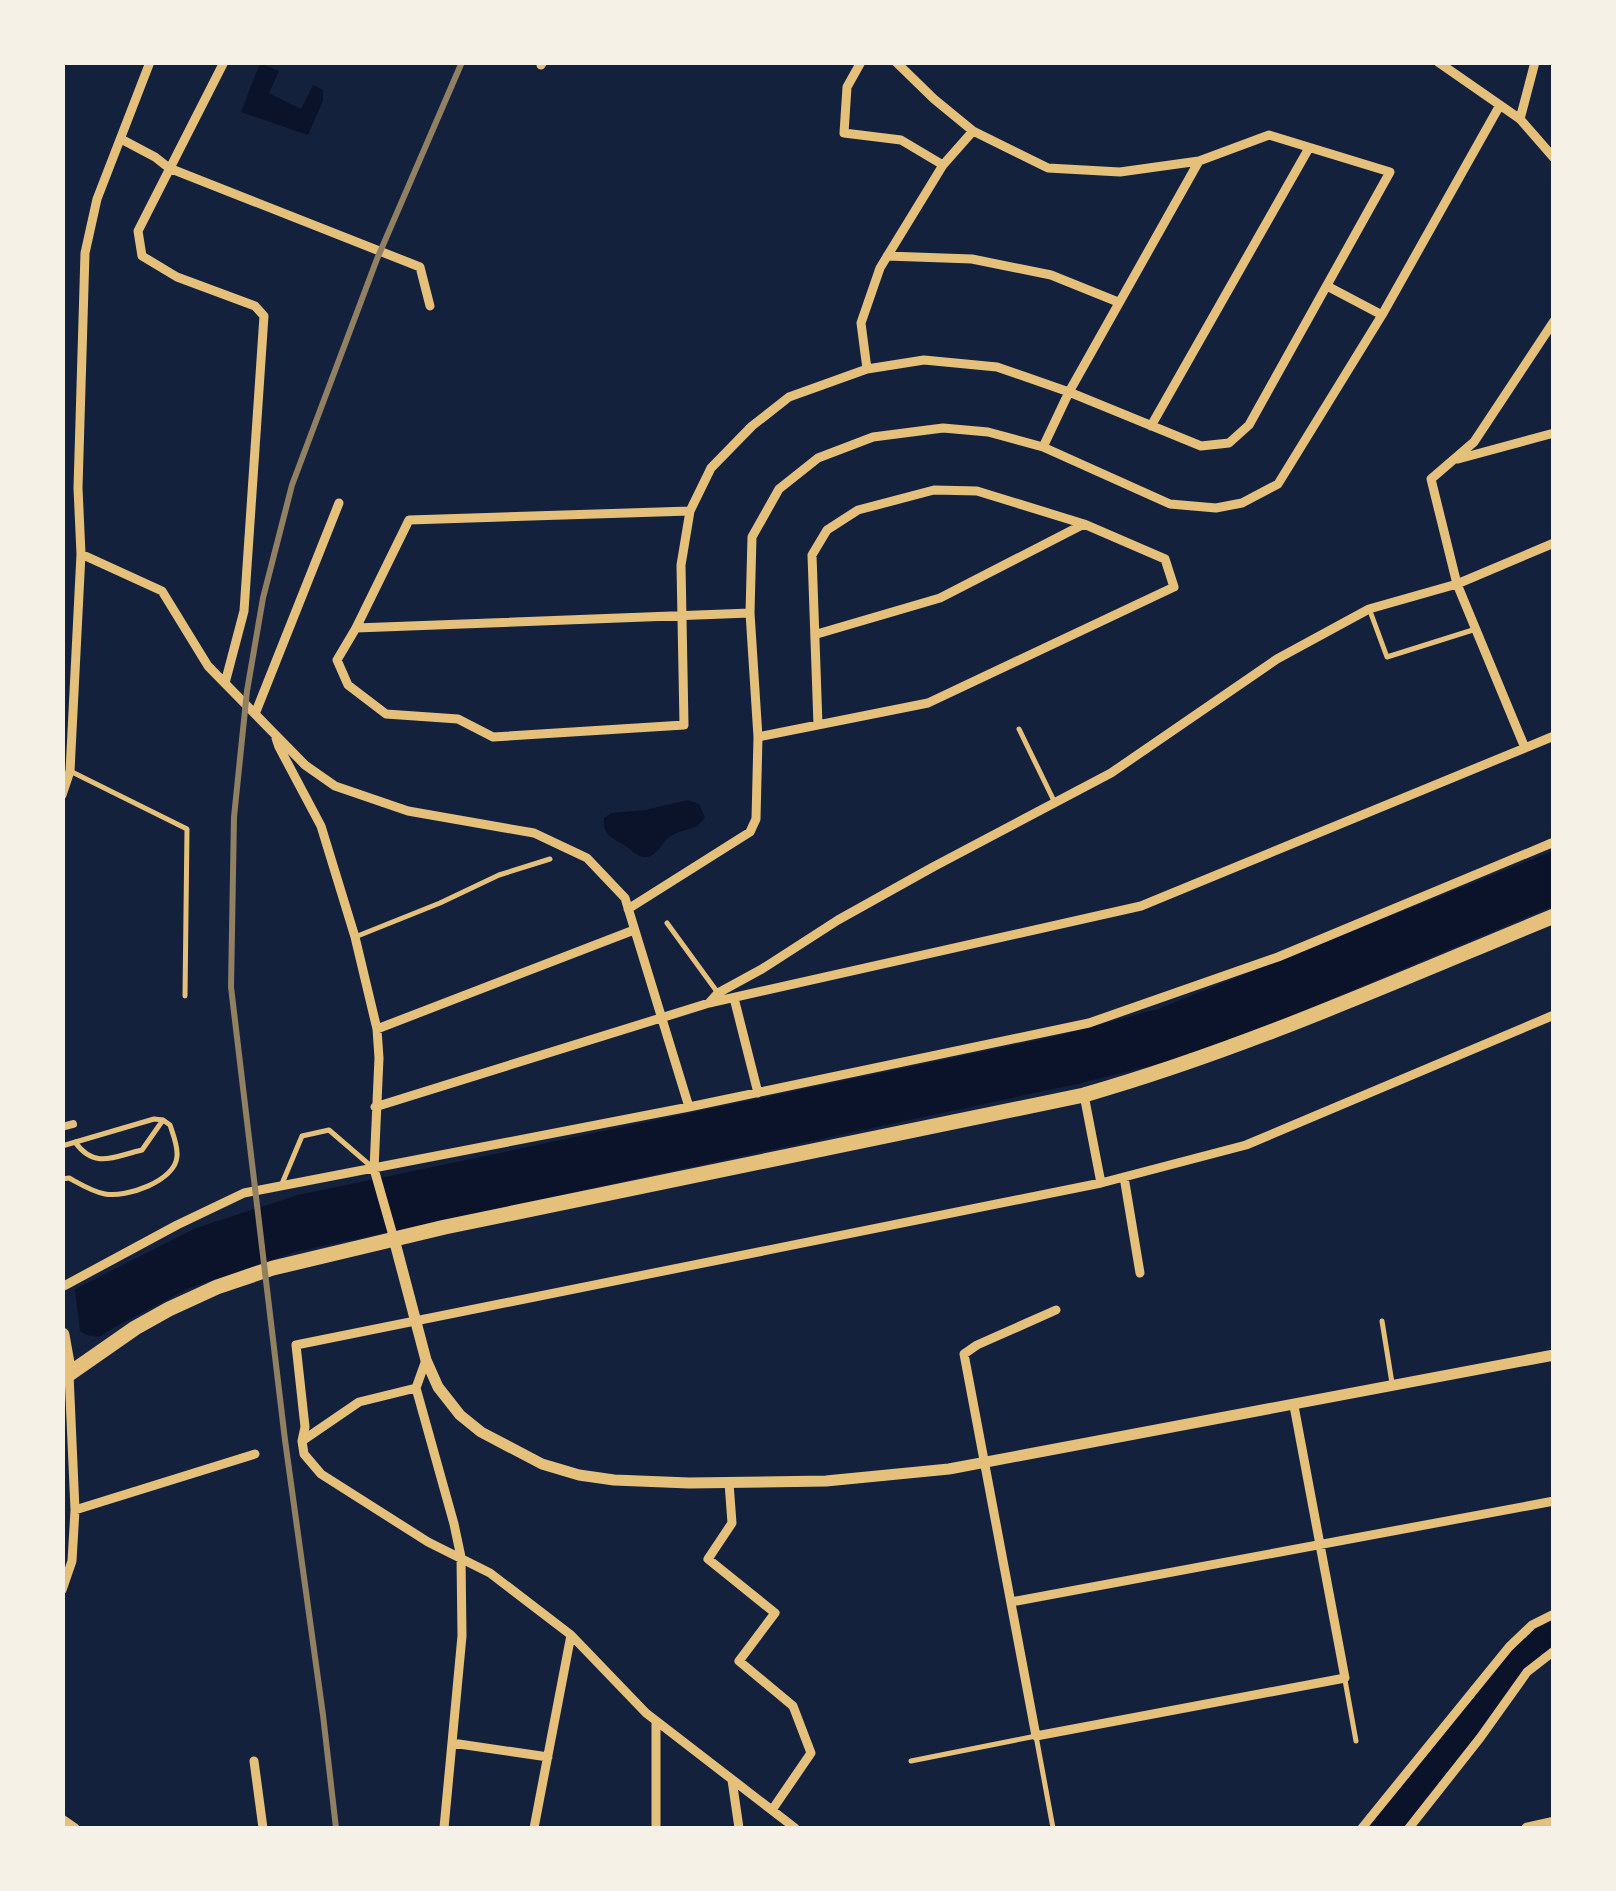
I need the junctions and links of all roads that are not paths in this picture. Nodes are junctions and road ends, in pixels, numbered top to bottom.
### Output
1 (150, 62) edge
2 (224, 62) edge
3 (861, 62) edge
4 (896, 62) edge
5 (1438, 62) edge
6 (1535, 62) edge
7 (1500, 104) junction
8 (1520, 119) junction
9 (973, 132) junction
10 (121, 139) junction
11 (1309, 148) junction
12 (1554, 158) edge
13 (1199, 161) junction
14 (942, 165) junction
15 (169, 168) junction
16 (887, 256) junction
17 (1326, 286) junction
18 (1118, 302) junction
19 (430, 306) dead end
20 (1382, 315) junction
21 (1554, 322) edge
22 (867, 369) junction
23 (1069, 392) junction
24 (1150, 426) junction
25 (1554, 433) edge
26 (1042, 447) junction
27 (1455, 460) junction
28 (62, 484) edge
29 (78, 488) junction
30 (339, 502) dead end
31 (690, 511) junction
32 (1084, 524) junction
33 (1554, 542) edge
34 (81, 554) junction
35 (1458, 584) junction
36 (1369, 609) junction
37 (750, 612) junction
38 (680, 617) junction
39 (356, 628) junction
40 (1476, 629) junction
41 (817, 634) junction
42 (224, 682) junction
43 (255, 714) junction
44 (818, 725) junction
45 (1019, 729) dead end
46 (275, 735) junction
47 (1554, 736) edge
48 (758, 737) junction
49 (1525, 748) junction
50 (66, 769) edge
51 (62, 795) edge
52 (1055, 803) junction
53 (1554, 842) edge
54 (550, 860) dead end
55 (628, 909) junction
56 (1554, 916) edge
57 (667, 923) dead end
58 (634, 930) junction
59 (354, 937) junction
60 (718, 993) junction
61 (185, 996) dead end
62 (734, 998) junction
63 (710, 1003) junction
64 (1554, 1015) edge
65 (660, 1017) junction
66 (377, 1029) junction
67 (758, 1092) junction
68 (1084, 1096) junction
69 (688, 1107) junction
70 (375, 1108) junction
71 (163, 1120) junction
72 (73, 1124) dead end
73 (62, 1128) edge
74 (75, 1142) junction
75 (62, 1146) edge
76 (376, 1174) junction
77 (1124, 1177) junction
78 (62, 1179) edge
79 (1101, 1183) junction
80 (281, 1186) junction
81 (393, 1235) junction
82 (1140, 1273) dead end
83 (62, 1287) edge
84 (1056, 1310) dead end
85 (416, 1320) junction
86 (1382, 1321) dead end
87 (62, 1335) edge
88 (1554, 1355) edge
89 (426, 1360) junction
90 (65, 1370) edge
91 (1393, 1386) junction
92 (416, 1388) junction
93 (1294, 1406) junction
94 (302, 1440) junction
95 (255, 1454) dead end
96 (985, 1462) junction
97 (72, 1473) junction
98 (62, 1480) edge
99 (729, 1484) junction
100 (1554, 1501) edge
101 (74, 1510) junction
102 (1320, 1546) junction
103 (68, 1548) edge
104 (461, 1557) junction
105 (67, 1562) edge
106 (62, 1590) edge
107 (1011, 1602) junction
108 (1554, 1614) edge
109 (572, 1635) junction
110 (1554, 1651) edge
111 (1345, 1678) junction
112 (656, 1721) junction
113 (1036, 1736) junction
114 (1356, 1742) dead end
115 (452, 1743) junction
116 (548, 1757) junction
117 (254, 1761) dead end
118 (910, 1761) dead end
119 (732, 1780) junction
120 (772, 1810) junction
121 (62, 1819) edge
122 (1554, 1822) edge
123 (76, 1828) edge
124 (263, 1828) edge
125 (444, 1828) edge
126 (534, 1828) edge
127 (656, 1828) edge
128 (739, 1828) edge
129 (796, 1828) edge
130 (1054, 1828) edge
131 (1362, 1828) edge
132 (1409, 1828) edge
133 (1527, 1828) edge

1 - 10 street
2 - 15 street
3 - 14 street
4 - 9 street
5 - 7 street
6 - 8 street
7 - 8 street
7 - 20 street
8 - 12 street
9 - 13 street
9 - 14 street
10 - 15 street
10 - 29 street
11 - 13 street
11 - 17 street
11 - 24 street
13 - 18 street
14 - 16 street
15 - 19 street
15 - 42 street
16 - 18 street
16 - 22 street
17 - 20 street
17 - 24 street
18 - 23 street
20 - 26 street
21 - 27 street
22 - 23 street
22 - 31 street
23 - 24 street
23 - 26 street
25 - 27 street
26 - 37 street
27 - 35 street
28 - 29 street
29 - 34 street
30 - 43 street
31 - 38 street
31 - 39 street
32 - 41 street
32 - 41 street
32 - 44 street
33 - 35 street
34 - 42 street
34 - 50 street
35 - 36 street
35 - 40 street
36 - 40 lane
36 - 52 street
37 - 38 street
37 - 48 street
38 - 39 street
38 - 39 street
40 - 49 street
41 - 44 street
42 - 43 street
43 - 46 street
44 - 48 street
45 - 52 lane
46 - 55 street
46 - 59 street
47 - 49 street
48 - 55 street
49 - 62 street
50 - 51 street
50 - 61 lane
52 - 60 street
53 - 67 street
54 - 59 lane
55 - 58 street
56 - 68 main road
57 - 60 lane
58 - 65 street
58 - 66 street
59 - 66 street
60 - 63 street
62 - 63 street
62 - 67 street
63 - 65 street
64 - 77 street
65 - 69 street
65 - 70 street
66 - 70 street
67 - 69 street
68 - 79 street
68 - 81 main road
69 - 76 street
70 - 76 street
71 - 74 lane
71 - 74 lane
71 - 78 lane
72 - 73 street
74 - 75 lane
76 - 80 street
76 - 80 lane
76 - 81 street
77 - 79 street
77 - 82 street
79 - 85 street
80 - 83 street
81 - 85 street
81 - 90 main road
84 - 96 street
85 - 89 street
85 - 94 street
86 - 91 lane
87 - 90 main road
88 - 91 street
89 - 92 street
89 - 99 street
90 - 97 street
91 - 93 street
92 - 94 street
92 - 104 street
93 - 96 street
93 - 102 street
94 - 104 street
95 - 101 street
96 - 99 street
96 - 107 street
97 - 98 street
97 - 101 street
99 - 120 street
100 - 102 street
101 - 103 street
102 - 107 street
102 - 111 street
103 - 105 street
104 - 109 street
104 - 115 street
105 - 106 street
107 - 113 street
108 - 131 street
109 - 112 street
109 - 116 street
110 - 132 street
111 - 113 street
111 - 114 lane
112 - 119 street
112 - 127 street
113 - 118 lane
113 - 130 lane
115 - 116 street
115 - 125 street
116 - 126 street
117 - 124 street
119 - 120 street
119 - 128 street
120 - 129 street
121 - 123 street
122 - 133 street

